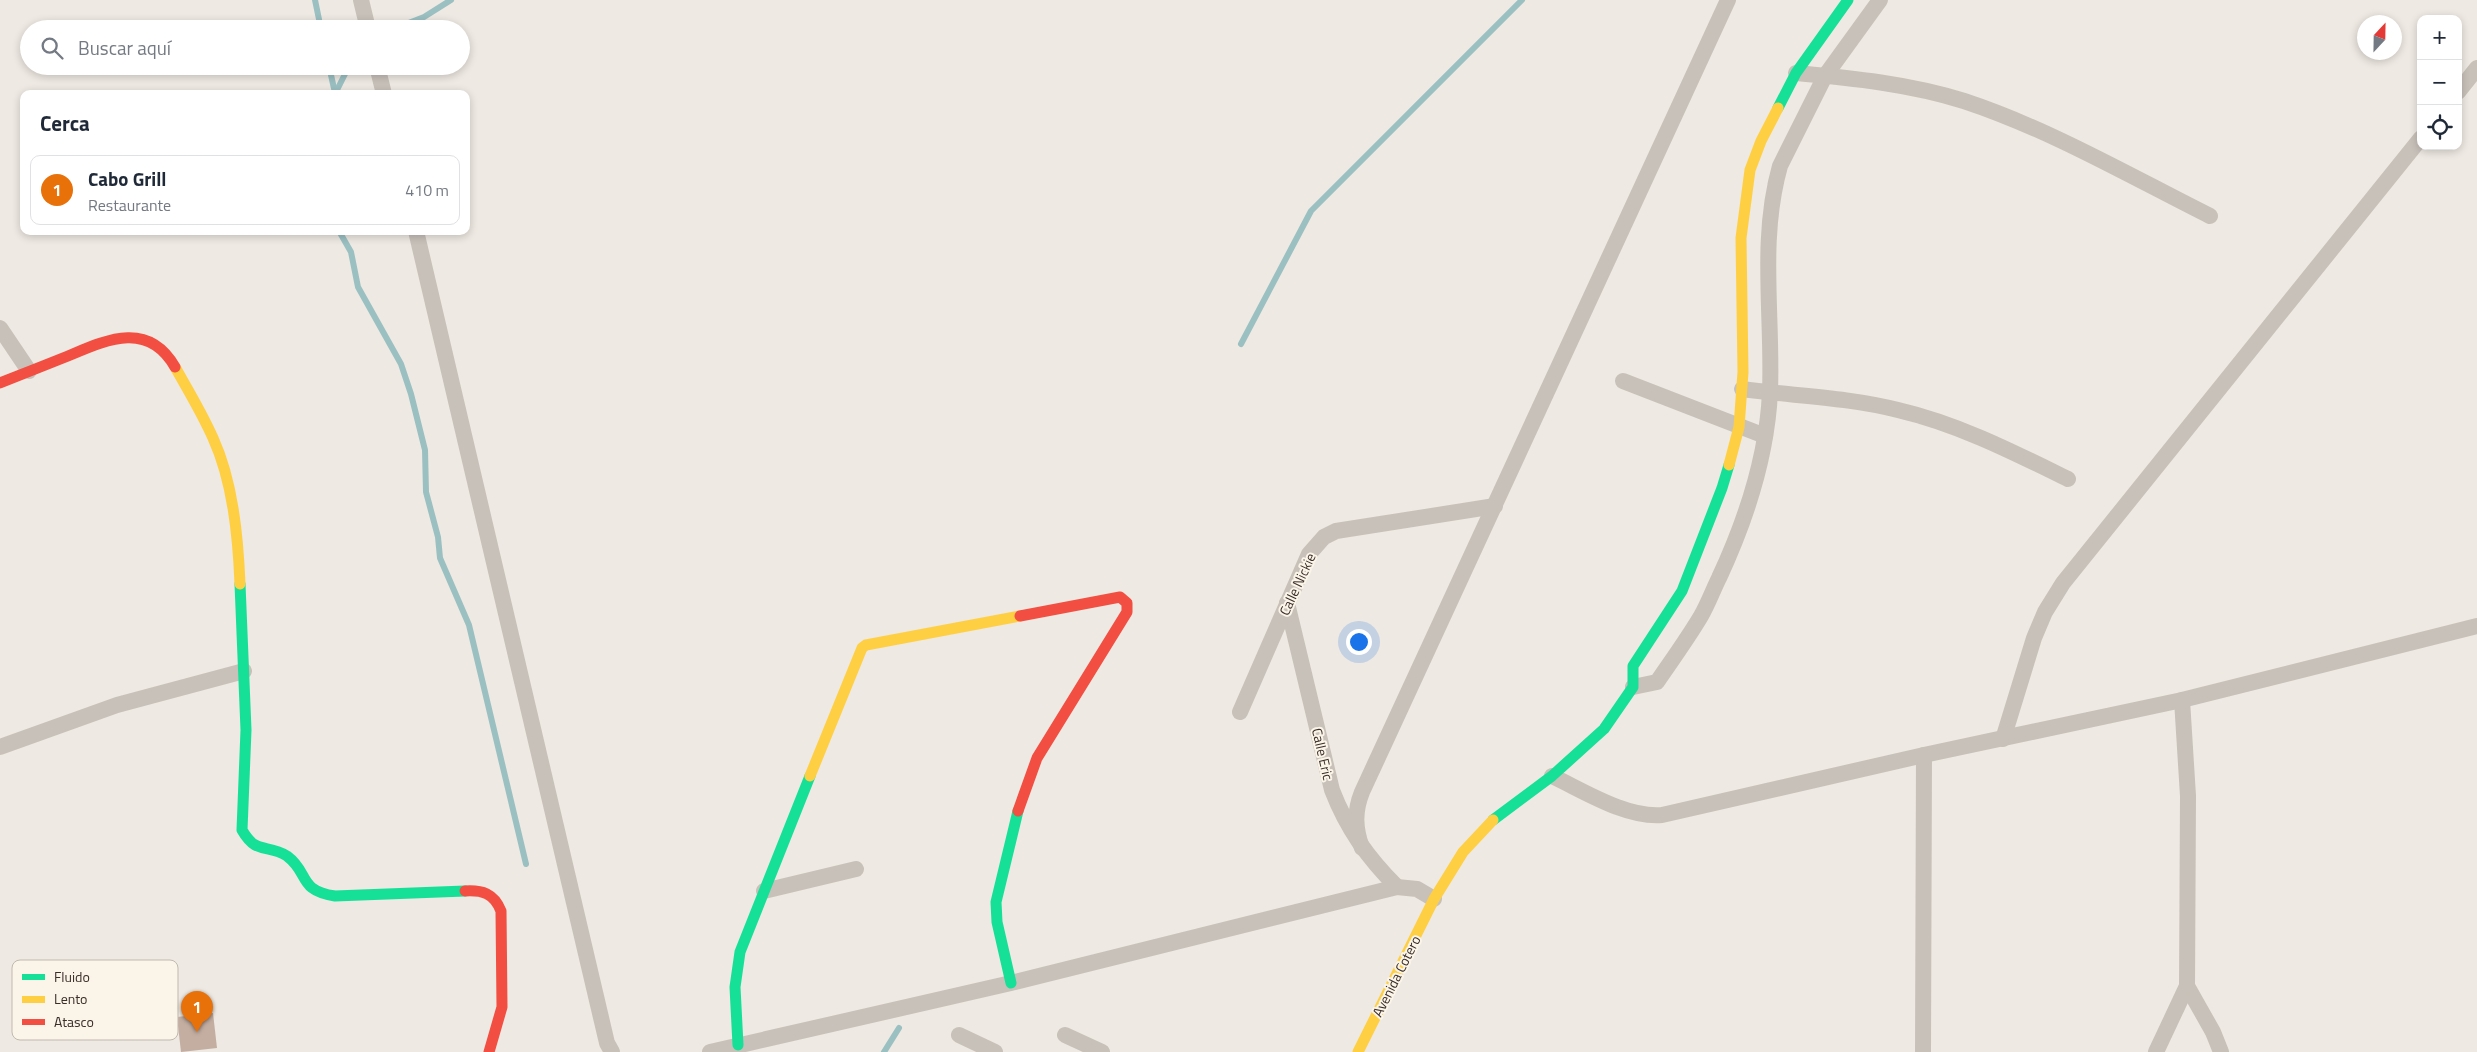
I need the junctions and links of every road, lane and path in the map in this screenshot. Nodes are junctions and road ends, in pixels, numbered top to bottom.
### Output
1 (362, 0) edge
2 (1728, 0) edge
3 (1848, 0) edge
4 (1880, 0) edge
5 (366, 20) edge
6 (2477, 68) edge
7 (1796, 73) junction
8 (379, 75) edge
9 (1825, 76) junction
10 (2462, 87) edge
11 (383, 90) edge
12 (2417, 143) edge
13 (2210, 216) dead end
14 (417, 235) edge
15 (0, 328) edge
16 (28, 370) junction
17 (1623, 381) dead end
18 (0, 383) edge
19 (1742, 389) junction
20 (1770, 393) junction
21 (1739, 427) junction
22 (1765, 436) junction
23 (2068, 479) dead end
24 (1495, 506) junction
25 (1287, 603) junction
26 (2477, 626) edge
27 (244, 671) junction
28 (1633, 687) junction
29 (2182, 700) junction
30 (1240, 712) dead end
31 (2003, 739) junction
32 (0, 747) edge
33 (1924, 755) junction
34 (1552, 776) junction
35 (1362, 848) junction
36 (856, 869) dead end
37 (1397, 887) junction
38 (764, 890) junction
39 (1434, 899) junction
40 (1011, 983) junction
41 (2187, 986) junction
42 (959, 1035) dead end
43 (1065, 1035) dead end
44 (738, 1045) junction
45 (1080, 1047) edge
46 (489, 1052) edge
47 (612, 1052) edge
48 (710, 1052) edge
49 (995, 1052) edge
50 (1102, 1052) edge
51 (1358, 1052) edge
52 (1923, 1052) edge
53 (2156, 1052) edge
54 (2221, 1052) edge

1 - 5 street
2 - 24 street
3 - 7 street
4 - 9 street
6 - 10 street
7 - 9 street
7 - 19 street
8 - 11 street
9 - 13 street
9 - 20 street
12 - 31 street
14 - 47 street
15 - 16 street
16 - 18 street
16 - 27 street
17 - 21 street
19 - 20 street
19 - 21 street
20 - 22 street
20 - 23 street
21 - 22 street
21 - 28 street
22 - 28 street
24 - 25 street, Calle Nickie
24 - 35 street
25 - 30 street, Calle Nickie
25 - 35 street, Calle Eric
26 - 29 street
27 - 32 street
27 - 46 street
28 - 34 street, Avenida Cotero
29 - 31 street
29 - 41 street
31 - 33 street
33 - 34 street
33 - 52 street
34 - 39 street, Avenida Cotero
35 - 37 street, Calle Eric
36 - 38 street
37 - 39 street
37 - 40 street
38 - 40 street
38 - 44 street
39 - 51 street, Avenida Cotero
40 - 44 street
41 - 53 street
41 - 54 street
42 - 49 street
43 - 45 street
44 - 48 street
45 - 50 street

